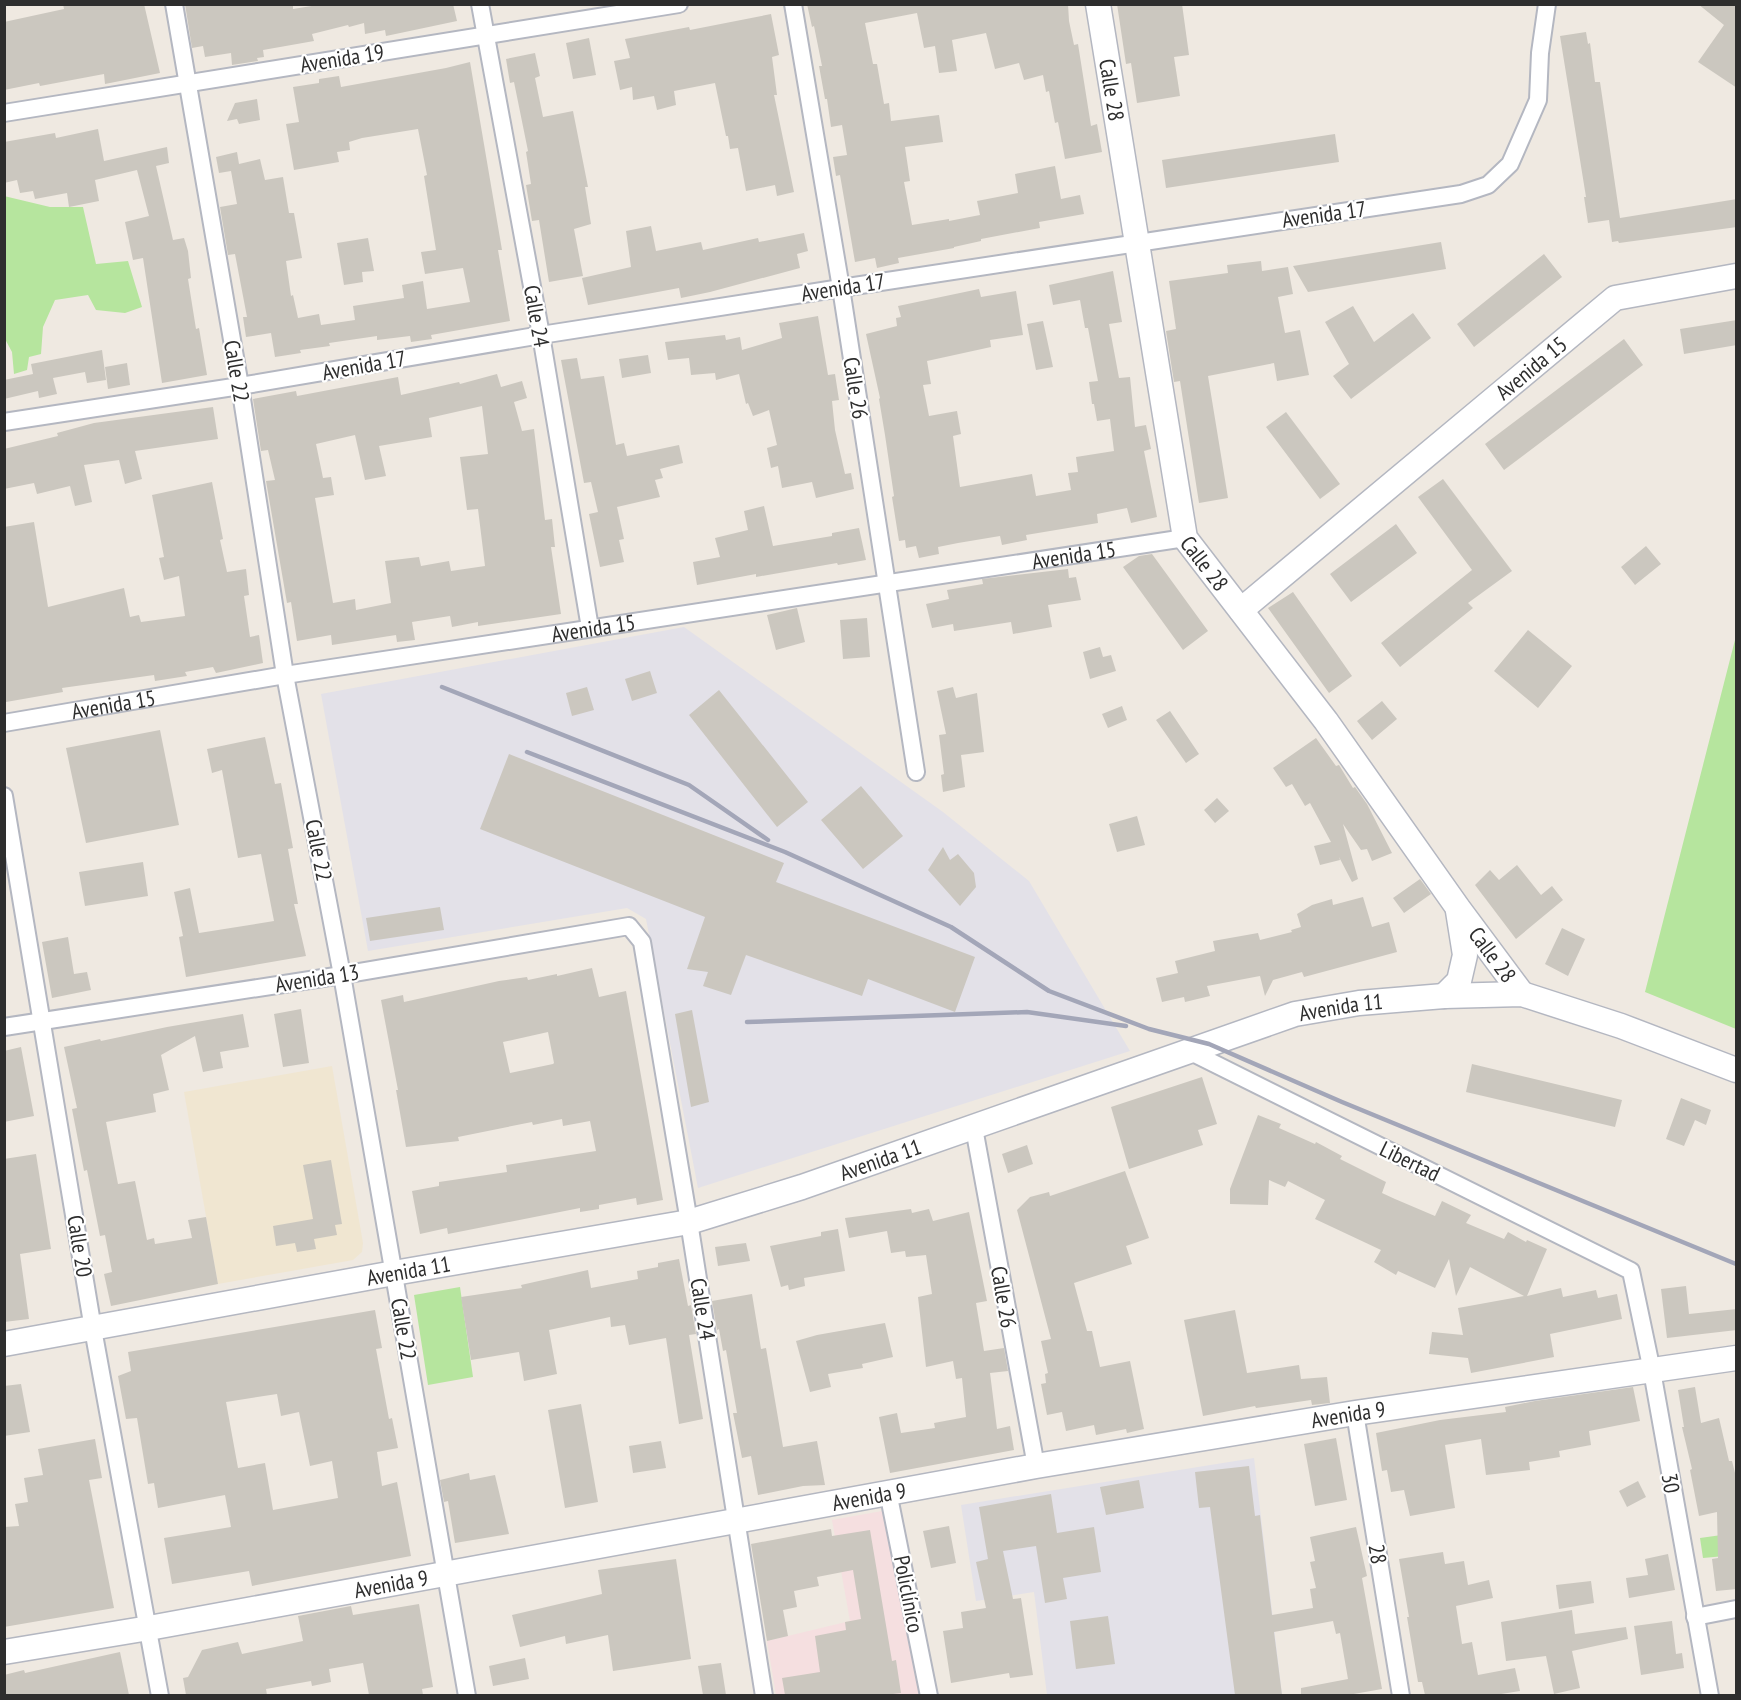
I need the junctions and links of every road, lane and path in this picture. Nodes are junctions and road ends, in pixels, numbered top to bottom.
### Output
1 (174, 4) edge
2 (480, 4) edge
3 (679, 4) edge
4 (793, 4) edge
5 (1098, 4) edge
6 (1547, 4) edge
7 (486, 36) junction
8 (187, 83) junction
9 (4, 114) edge
10 (1136, 242) junction
11 (1737, 276) edge
12 (841, 288) junction
13 (541, 335) junction
14 (240, 386) junction
15 (4, 422) edge
16 (1185, 538) junction
17 (887, 585) junction
18 (1241, 610) junction
19 (590, 628) junction
20 (285, 675) junction
21 (4, 723) edge
22 (916, 772) dead end
23 (4, 796) edge
24 (1458, 908) junction
25 (629, 926) joint
26 (342, 975) junction
27 (1522, 994) junction
28 (1444, 996) junction
29 (43, 1020) junction
30 (4, 1027) edge
31 (1189, 1051) junction
32 (1737, 1070) edge
33 (974, 1128) junction
34 (689, 1222) junction
35 (1631, 1271) joint
36 (394, 1273) junction
37 (93, 1329) junction
38 (4, 1344) edge
39 (1737, 1358) edge
40 (1652, 1371) junction
41 (1355, 1413) junction
42 (1036, 1466) junction
43 (888, 1492) junction
44 (737, 1520) junction
45 (446, 1574) junction
46 (1737, 1609) edge
47 (1695, 1617) junction
48 (149, 1628) junction
49 (4, 1652) edge
50 (160, 1695) edge
51 (467, 1695) edge
52 (764, 1695) edge
53 (929, 1695) edge
54 (1401, 1695) edge
55 (1710, 1695) edge

1 - 8 street, Calle 22
2 - 7 street, Calle 24
3 - 7 street, Avenida 19
4 - 12 street, Calle 26
5 - 10 main road, Calle 28
6 - 10 street, Avenida 17
7 - 8 street, Avenida 19
7 - 13 street, Calle 24
8 - 9 street, Avenida 19
8 - 14 street, Calle 22
10 - 12 street, Avenida 17
10 - 16 main road, Calle 28
11 - 18 main road, Avenida 15
12 - 13 street, Avenida 17
12 - 17 street, Calle 26
13 - 14 street, Avenida 17
13 - 19 street, Calle 24
14 - 15 street, Avenida 17
14 - 20 street, Calle 22
16 - 17 street, Avenida 15
16 - 18 main road, Calle 28
17 - 19 street, Avenida 15
17 - 22 street, Calle 26
18 - 24 main road, Calle 28
19 - 20 street, Avenida 15
20 - 21 street, Avenida 15
20 - 26 street, Calle 22
23 - 29 street, Calle 20
24 - 27 main road, Calle 28
24 - 28 main road
25 - 26 street, Avenida 13
25 - 34 street, Calle 24
26 - 29 street, Avenida 13
26 - 36 street, Calle 22
27 - 28 main road, Avenida 11
27 - 32 main road, Avenida 11
28 - 31 main road, Avenida 11
29 - 30 street, Avenida 13
29 - 37 street, Calle 20
31 - 33 main road, Avenida 11
31 - 35 street, Libertad
33 - 34 main road, Avenida 11
33 - 42 street, Calle 26
34 - 36 main road, Avenida 11
34 - 44 street, Calle 24
35 - 40 street, 30
36 - 37 main road, Avenida 11
36 - 45 street, Calle 22
37 - 38 main road, Avenida 11
37 - 48 street, Calle 20
39 - 40 main road, Avenida 9
40 - 41 main road, Avenida 9
40 - 47 street, 30
41 - 42 main road, Avenida 9
41 - 54 street, 28
42 - 43 main road, Avenida 9
43 - 44 main road, Avenida 9
43 - 53 street, Policlínico
44 - 45 main road, Avenida 9
44 - 52 street, Calle 24
45 - 48 main road, Avenida 9
45 - 51 street, Calle 22
46 - 47 street
47 - 55 street, 30
48 - 49 main road, Avenida 9
48 - 50 street, Calle 20

